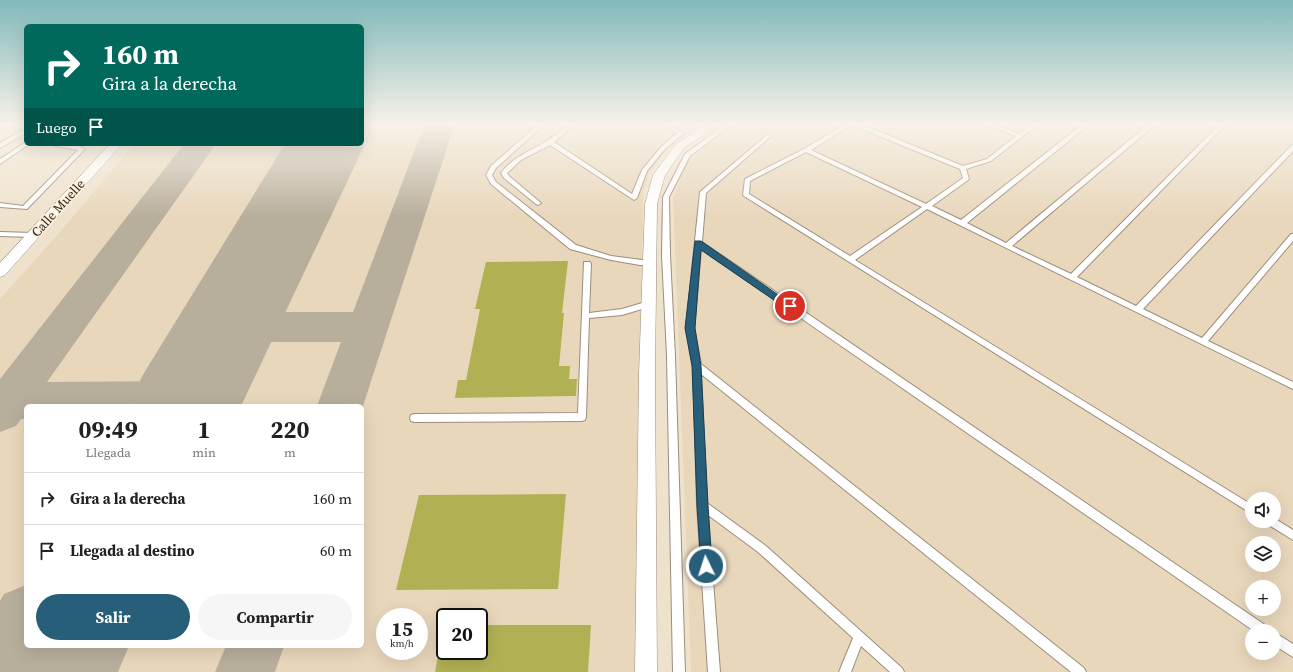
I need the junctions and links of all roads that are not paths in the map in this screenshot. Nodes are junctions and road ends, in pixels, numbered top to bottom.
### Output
1 (11, 154) edge
2 (77, 154) edge
3 (107, 154) edge
4 (507, 154) edge
5 (528, 154) edge
6 (569, 154) edge
7 (658, 154) edge
8 (674, 154) edge
9 (688, 154) edge
10 (747, 154) edge
11 (797, 154) edge
12 (815, 154) edge
13 (929, 154) edge
14 (996, 154) edge
15 (1048, 154) edge
16 (1117, 154) edge
17 (1193, 154) edge
18 (1286, 154) edge
19 (0, 162) edge
20 (963, 168) junction
21 (538, 203) dead end
22 (0, 205) edge
23 (926, 206) junction
24 (962, 223) junction
25 (0, 234) edge
26 (33, 235) junction
27 (1293, 236) edge
28 (698, 243) junction
29 (1007, 246) junction
30 (850, 260) junction
31 (650, 263) junction
32 (587, 264) dead end
33 (0, 272) edge
34 (1072, 278) junction
35 (649, 304) junction
36 (1137, 310) junction
37 (586, 316) junction
38 (1203, 342) junction
39 (697, 366) junction
40 (1293, 386) edge
41 (414, 418) dead end
42 (702, 505) junction
43 (1245, 506) edge
44 (1281, 528) edge
45 (1293, 535) edge
46 (1254, 624) edge
47 (859, 636) junction
48 (1281, 643) edge
49 (1293, 651) edge
50 (646, 672) edge
51 (679, 672) edge
52 (714, 672) edge
53 (845, 672) edge
54 (898, 672) edge
55 (1080, 672) edge

1 - 19 lane
2 - 22 lane
3 - 26 street, Calle Muelle
4 - 31 lane
5 - 21 lane
6 - 7 lane
8 - 31 street
9 - 51 lane
10 - 28 lane
11 - 30 lane
12 - 23 lane
13 - 20 lane
14 - 20 lane
15 - 24 lane
16 - 29 lane
17 - 34 lane
18 - 36 lane
20 - 23 lane
23 - 24 lane
23 - 30 lane
24 - 29 lane
25 - 26 lane
26 - 33 street, Calle Muelle
27 - 38 lane
28 - 39 lane
28 - 46 lane
29 - 34 lane
30 - 43 lane
31 - 35 street
32 - 37 lane
34 - 36 lane
35 - 37 lane
35 - 50 street
36 - 38 lane
37 - 41 lane
38 - 40 lane
39 - 42 lane
39 - 55 lane
42 - 47 lane
42 - 52 lane
44 - 45 lane
47 - 53 lane
47 - 54 lane
48 - 49 lane

